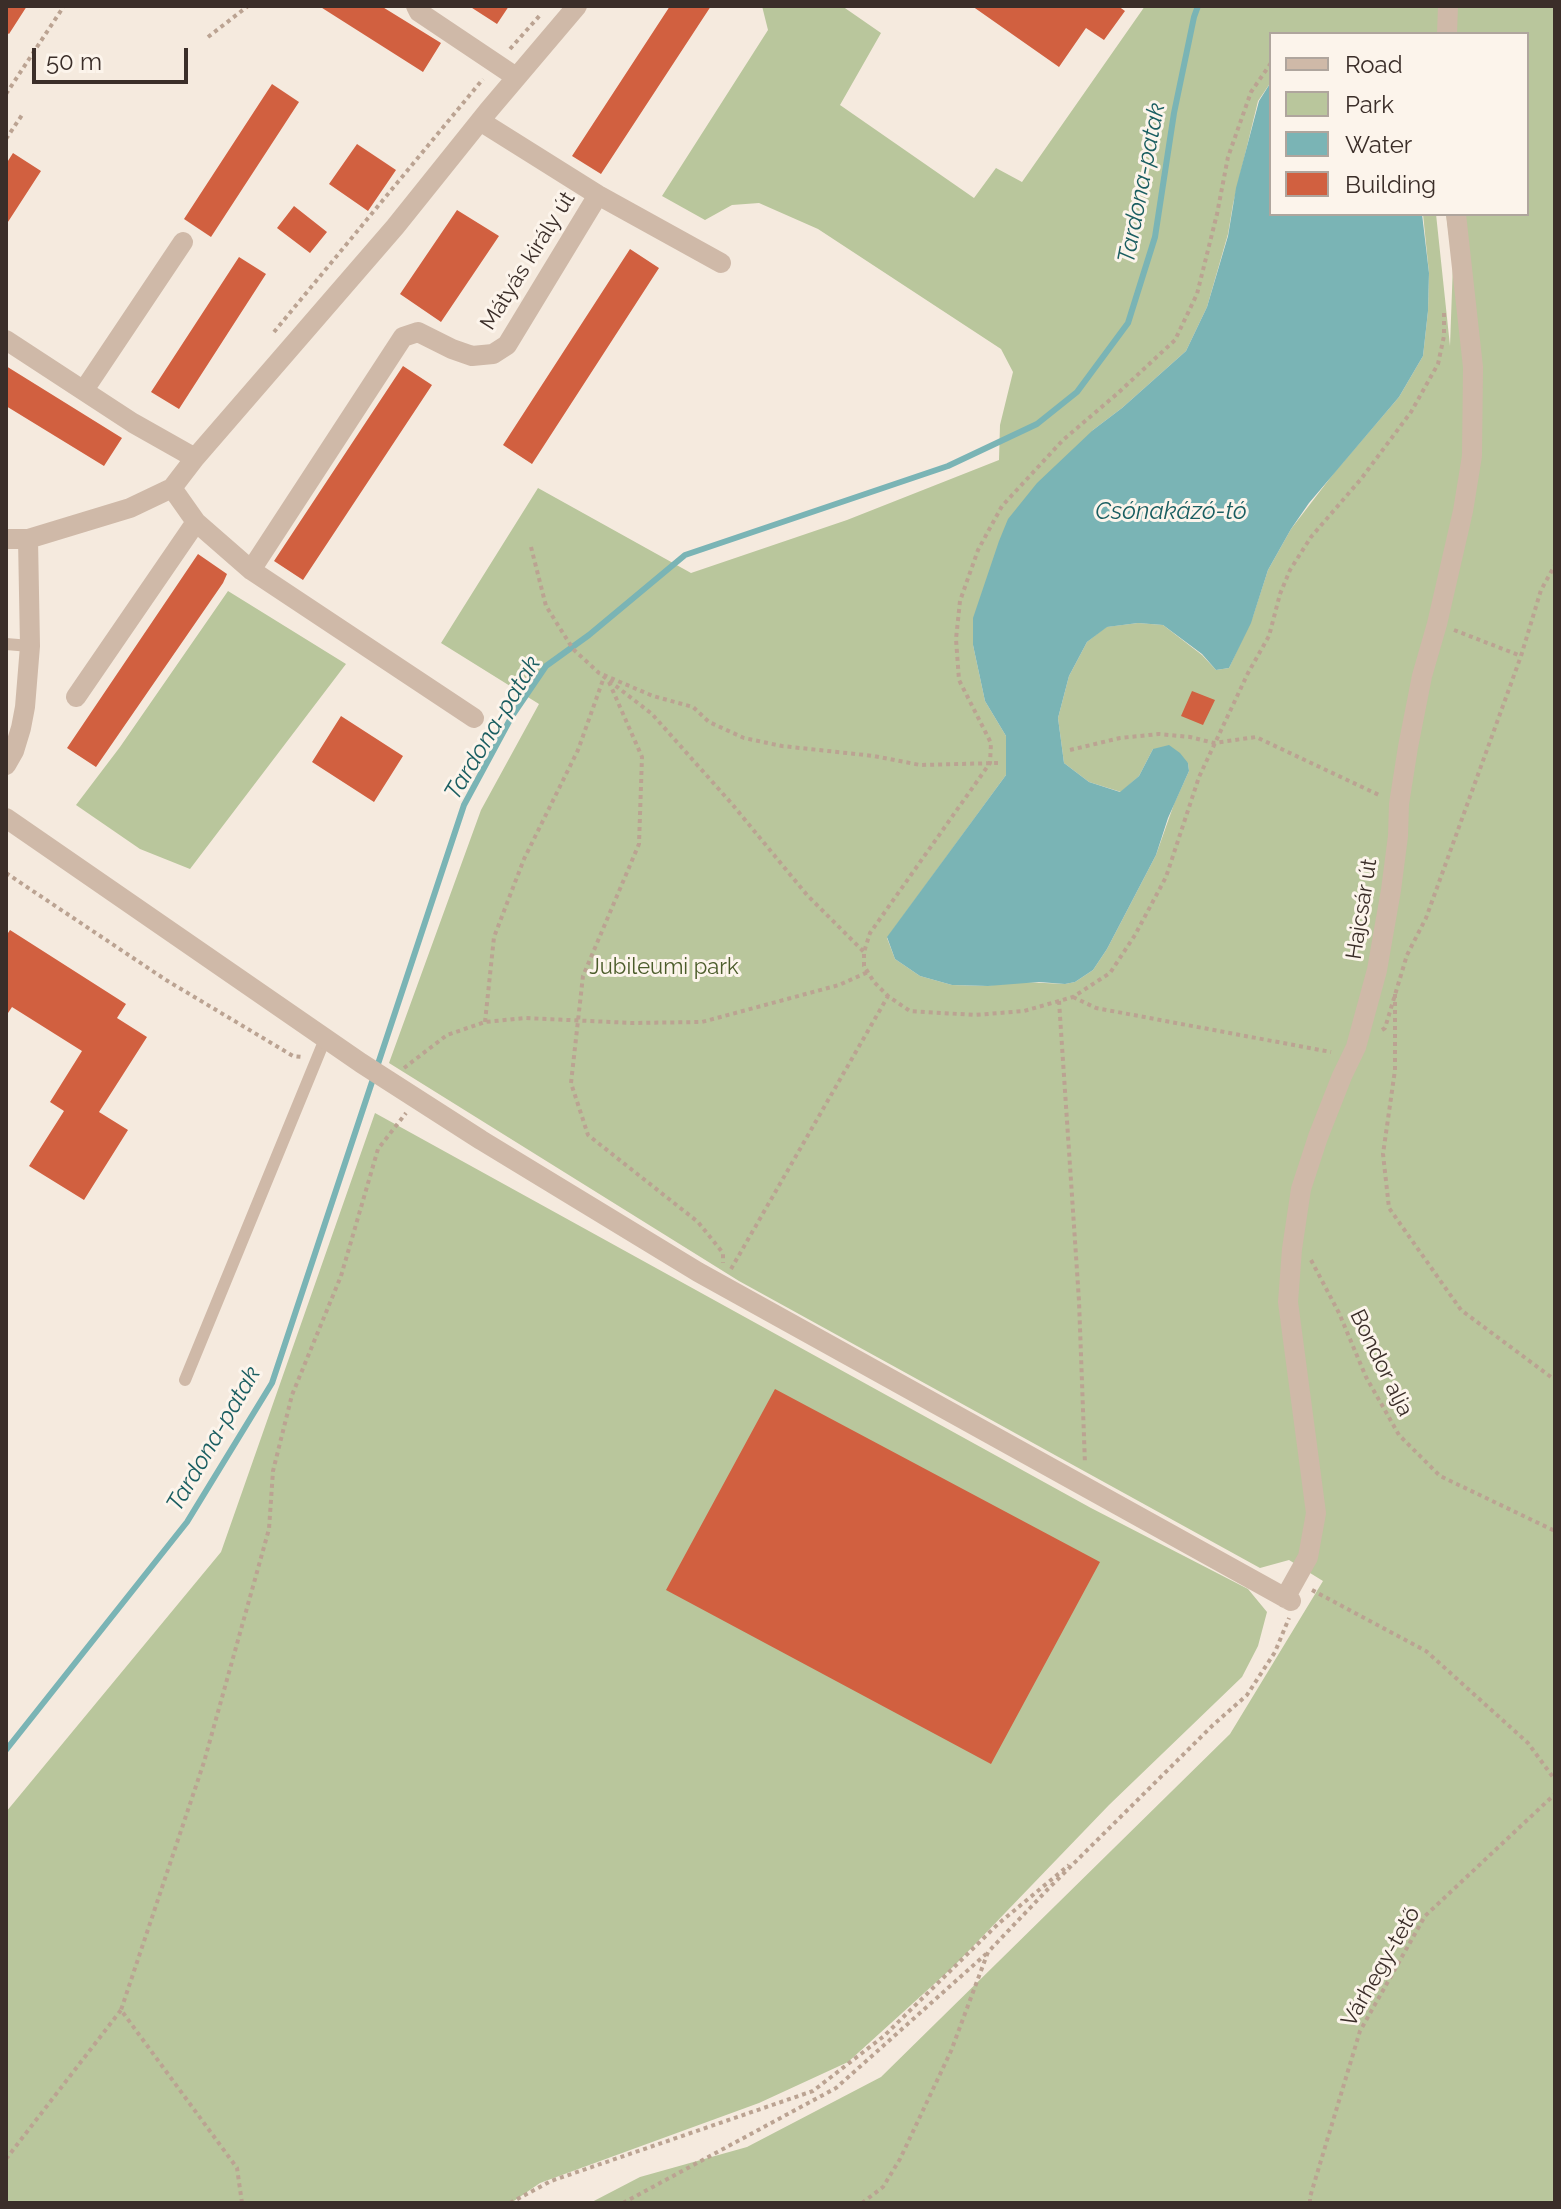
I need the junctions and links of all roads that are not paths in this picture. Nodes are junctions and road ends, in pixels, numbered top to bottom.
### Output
1 (577, 6) edge
2 (1448, 6) edge
3 (415, 8) edge
4 (1447, 32) edge
5 (516, 77) junction
6 (480, 121) junction
7 (598, 195) junction
8 (1456, 216) edge
9 (183, 242) dead end
10 (721, 263) dead end
11 (6, 340) edge
12 (84, 390) junction
13 (195, 458) junction
14 (172, 488) junction
15 (196, 522) junction
16 (6, 539) edge
17 (28, 539) junction
18 (251, 570) junction
19 (6, 644) edge
20 (30, 646) junction
21 (76, 697) dead end
22 (474, 718) dead end
23 (6, 765) edge
24 (6, 818) edge
25 (325, 1039) junction
26 (185, 1380) dead end

1 - 5 street
2 - 4 street
3 - 5 street
5 - 6 street
6 - 7 street
6 - 13 street
7 - 10 street, Mátyás király út
7 - 18 street, Mátyás király út
8 - 25 street, Hajcsár út
9 - 12 street
11 - 12 street
12 - 13 street
13 - 14 street
14 - 15 street
14 - 17 street
15 - 18 street
15 - 21 street
16 - 17 street
17 - 20 street
18 - 22 street
19 - 20 lane
20 - 23 street
24 - 25 street
25 - 26 lane

